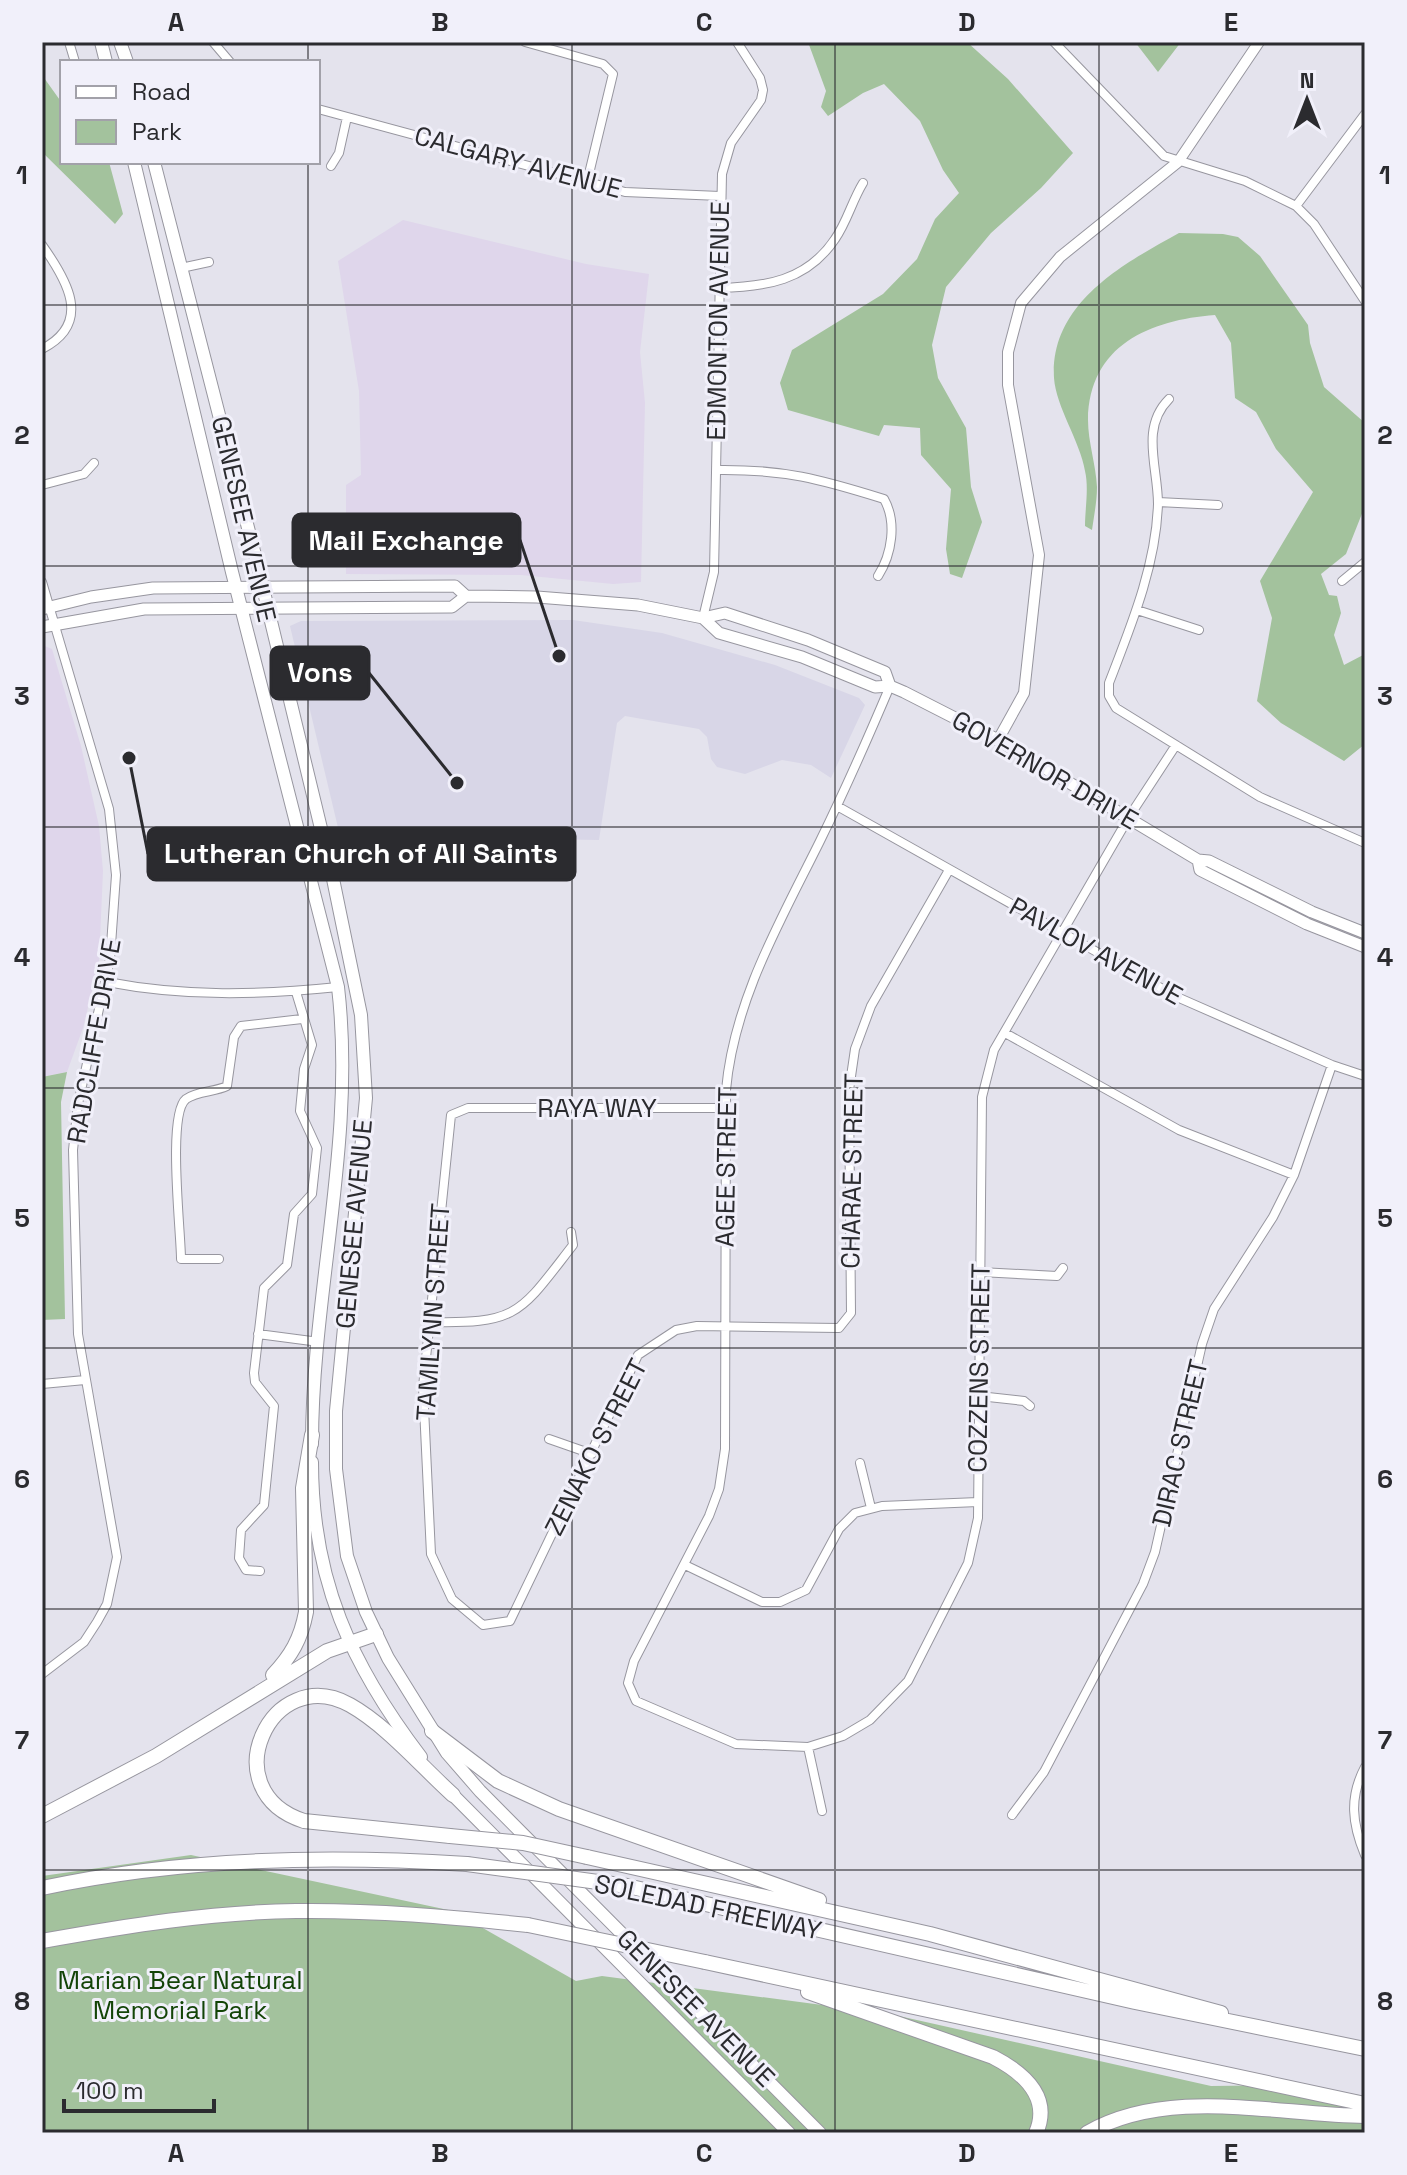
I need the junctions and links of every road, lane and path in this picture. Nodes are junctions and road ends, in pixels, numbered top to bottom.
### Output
1 (213, 42) edge
2 (525, 42) edge
3 (737, 42) edge
4 (1054, 42) edge
5 (1259, 42) edge
6 (228, 60) edge
7 (320, 110) edge
8 (1365, 114) edge
9 (347, 117) junction
10 (1178, 162) junction
11 (134, 164) edge
12 (155, 164) edge
13 (331, 166) dead end
14 (587, 182) junction
15 (863, 183) dead end
16 (720, 196) junction
17 (1296, 206) junction
18 (42, 245) edge
19 (209, 262) dead end
20 (181, 268) junction
21 (719, 288) junction
22 (1365, 301) edge
23 (42, 349) edge
24 (1169, 399) dead end
25 (94, 463) dead end
26 (716, 470) junction
27 (42, 485) edge
28 (1158, 502) junction
29 (1218, 505) dead end
30 (1365, 562) edge
31 (878, 576) dead end
32 (1342, 581) dead end
33 (42, 582) edge
34 (236, 587) junction
35 (261, 588) junction
36 (466, 596) junction
37 (1022, 597) dead end
38 (1034, 599) junction
39 (46, 608) edge
40 (265, 608) junction
41 (241, 609) junction
42 (1137, 610) junction
43 (703, 618) junction
44 (55, 623) junction
45 (42, 627) edge
46 (1199, 630) dead end
47 (890, 686) junction
48 (998, 740) junction
49 (1176, 745) junction
50 (837, 806) junction
51 (1129, 817) junction
52 (1365, 843) edge
53 (1198, 860) junction
54 (949, 870) junction
55 (1064, 931) junction
56 (1365, 933) edge
57 (1365, 947) edge
58 (107, 982) junction
59 (338, 987) junction
60 (296, 992) junction
61 (302, 1019) junction
62 (1005, 1033) junction
63 (1332, 1065) junction
64 (1365, 1076) edge
65 (468, 1108) joint
66 (726, 1108) junction
67 (1294, 1175) junction
68 (571, 1232) dead end
69 (219, 1259) dead end
70 (1063, 1268) dead end
71 (980, 1272) junction
72 (430, 1322) junction
73 (723, 1326) junction
74 (258, 1334) junction
75 (319, 1342) junction
76 (343, 1347) junction
77 (85, 1380) junction
78 (42, 1384) edge
79 (979, 1396) junction
80 (1030, 1406) dead end
81 (312, 1435) junction
82 (549, 1439) dead end
83 (592, 1454) junction
84 (860, 1463) dead end
85 (978, 1502) junction
86 (871, 1508) junction
87 (685, 1565) junction
88 (260, 1571) dead end
89 (510, 1621) joint
90 (376, 1634) junction
91 (350, 1643) junction
92 (634, 1661) joint
93 (42, 1674) edge
94 (253, 1694) junction
95 (432, 1731) junction
96 (808, 1747) junction
97 (1365, 1767) edge
98 (453, 1795) junction
99 (822, 1811) dead end
100 (1012, 1815) dead end
101 (42, 1816) edge
102 (1365, 1855) edge
103 (42, 1888) edge
104 (930, 1934) junction
105 (42, 1941) edge
106 (747, 1971) junction
107 (1313, 2041) junction
108 (1365, 2049) edge
109 (1365, 2104) edge
110 (1365, 2116) edge
111 (789, 2133) edge
112 (820, 2133) edge
113 (1036, 2133) edge
114 (1087, 2133) edge

1 - 6 street
2 - 14 street
3 - 16 street, EDMONTON AVENUE
4 - 10 street
5 - 10 street
7 - 9 street, CALGARY AVENUE
8 - 17 street
9 - 13 street
9 - 14 street, CALGARY AVENUE
10 - 17 street
10 - 38 street
11 - 34 main road, GENESEE AVENUE
12 - 20 main road, GENESEE AVENUE
14 - 16 street, CALGARY AVENUE
15 - 21 street
16 - 21 street, EDMONTON AVENUE
17 - 22 street
18 - 23 street
19 - 20 street
20 - 35 main road, GENESEE AVENUE
21 - 26 street, EDMONTON AVENUE
24 - 28 street
25 - 27 street
26 - 31 street
26 - 43 street, EDMONTON AVENUE
28 - 29 street
28 - 42 street
30 - 32 street
33 - 39 street, RADCLIFFE DRIVE
34 - 35 main road, GOVERNOR DRIVE
34 - 39 main road, GOVERNOR DRIVE
34 - 41 main road, GENESEE AVENUE
35 - 36 main road, GOVERNOR DRIVE
35 - 40 main road, GENESEE AVENUE
36 - 40 main road, GOVERNOR DRIVE
36 - 43 main road, GOVERNOR DRIVE
37 - 38 street
38 - 48 street
39 - 44 street, RADCLIFFE DRIVE
40 - 41 main road, GOVERNOR DRIVE
40 - 76 main road, GENESEE AVENUE
41 - 44 main road, GOVERNOR DRIVE
41 - 59 main road, GENESEE AVENUE
42 - 46 street
42 - 49 street
43 - 47 main road, GOVERNOR DRIVE
43 - 47 main road, GOVERNOR DRIVE
44 - 45 main road, GOVERNOR DRIVE
44 - 58 street, RADCLIFFE DRIVE
47 - 48 main road, GOVERNOR DRIVE
47 - 50 street, AGEE STREET
48 - 51 main road, GOVERNOR DRIVE
49 - 51 street, COZZENS STREET
49 - 52 street
50 - 54 street, PAVLOV AVENUE
50 - 66 street, AGEE STREET
51 - 53 main road, GOVERNOR DRIVE
51 - 55 street, COZZENS STREET
53 - 56 main road, GOVERNOR DRIVE
53 - 57 main road, GOVERNOR DRIVE
54 - 55 street, PAVLOV AVENUE
54 - 73 street, CHARAE STREET
55 - 62 street, COZZENS STREET
55 - 63 street, PAVLOV AVENUE
58 - 60 street
58 - 77 street, RADCLIFFE DRIVE
59 - 60 street
59 - 75 main road, GENESEE AVENUE
60 - 61 street
61 - 69 street
61 - 74 street
62 - 67 street
62 - 71 street, COZZENS STREET
63 - 64 street, PAVLOV AVENUE
63 - 67 street, DIRAC STREET
65 - 66 street, RAYA WAY
65 - 72 street, TAMILYNN STREET
66 - 73 street, AGEE STREET
67 - 100 street, DIRAC STREET
68 - 72 street
70 - 71 street
71 - 79 street, COZZENS STREET
72 - 89 street, TAMILYNN STREET
73 - 83 street, ZENAKO STREET
73 - 87 street, AGEE STREET
74 - 75 street
74 - 88 street
75 - 76 main road
75 - 81 main road, GENESEE AVENUE
76 - 90 main road, GENESEE AVENUE
77 - 78 street
77 - 93 street, RADCLIFFE DRIVE
79 - 80 street
79 - 85 street, COZZENS STREET
81 - 91 main road, GENESEE AVENUE
81 - 94 highway
82 - 83 street
83 - 89 street, ZENAKO STREET
84 - 86 street
85 - 86 street
85 - 96 street, COZZENS STREET
86 - 87 street
87 - 92 street, AGEE STREET
90 - 91 highway
90 - 95 main road, GENESEE AVENUE
91 - 94 highway
91 - 98 main road, GENESEE AVENUE
92 - 96 street, COZZENS STREET
94 - 101 highway
95 - 104 highway
95 - 112 main road, GENESEE AVENUE
96 - 99 street
97 - 102 street
98 - 104 highway, bridge
98 - 111 main road, GENESEE AVENUE
103 - 107 highway, SOLEDAD FREEWAY, bridge
104 - 107 highway
105 - 106 highway, SOLEDAD FREEWAY, bridge
106 - 109 highway, SOLEDAD FREEWAY
106 - 113 highway
107 - 108 highway, SOLEDAD FREEWAY
110 - 114 highway

